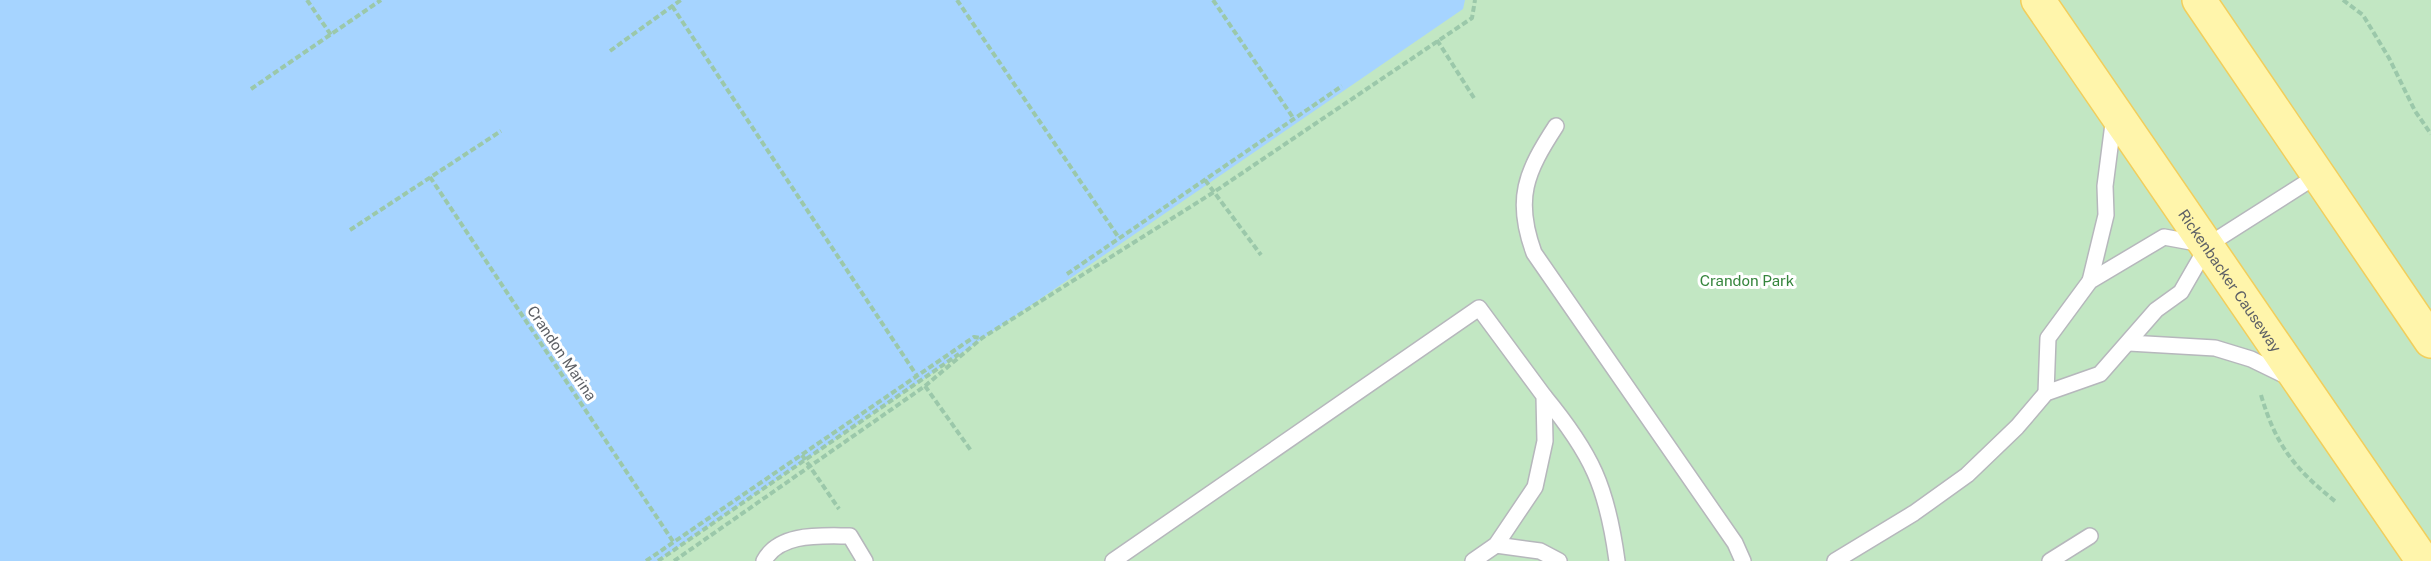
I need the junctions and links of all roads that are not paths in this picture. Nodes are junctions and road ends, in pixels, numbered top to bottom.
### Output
1 (2038, 0) edge
2 (2199, 0) edge
3 (2114, 113) junction
4 (1556, 126) dead end
5 (2318, 175) junction
6 (2208, 245) junction
7 (2090, 281) junction
8 (2431, 341) edge
9 (2129, 343) junction
10 (2302, 384) junction
11 (2046, 393) junction
12 (1544, 396) junction
13 (2090, 536) dead end
14 (1496, 545) junction
15 (764, 561) edge
16 (865, 561) edge
17 (1113, 561) edge
18 (1473, 561) edge
19 (1559, 561) edge
20 (1617, 561) edge
21 (1743, 561) edge
22 (1835, 561) edge
23 (2050, 561) edge
24 (2423, 561) edge

1 - 3 main road, Rickenbacker Causeway
2 - 5 main road
3 - 6 main road, Rickenbacker Causeway
3 - 7 lane
4 - 21 lane
5 - 6 lane
5 - 8 main road
6 - 7 lane
6 - 9 lane
6 - 10 main road, Rickenbacker Causeway
7 - 11 lane
9 - 10 lane
9 - 11 lane
10 - 24 main road, Rickenbacker Causeway
11 - 22 lane
12 - 14 lane
12 - 17 lane
12 - 20 lane
13 - 23 lane
14 - 18 lane
14 - 19 lane
15 - 16 lane

